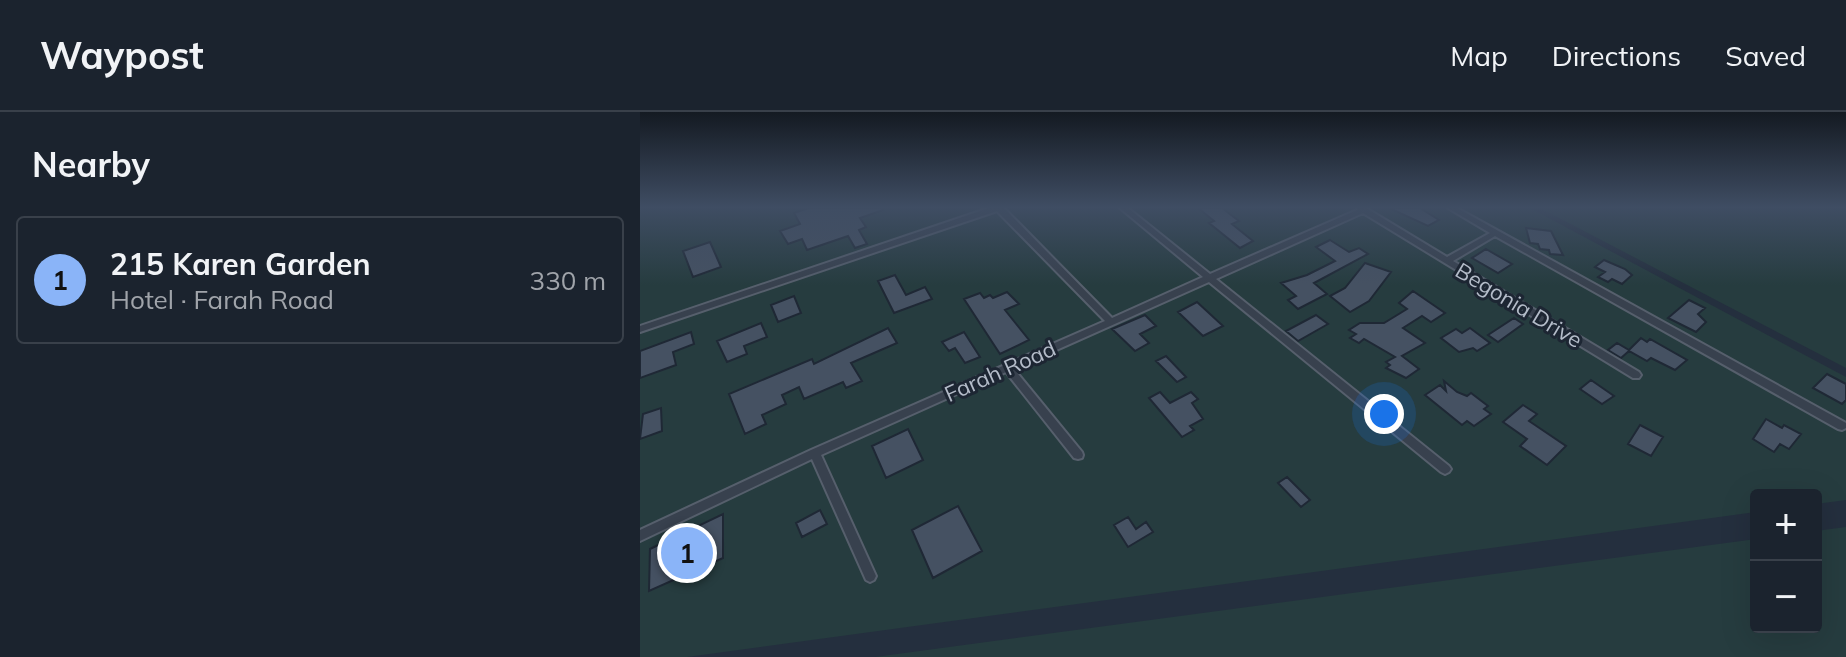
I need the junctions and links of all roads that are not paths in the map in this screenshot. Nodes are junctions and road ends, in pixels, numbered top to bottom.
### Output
1 (923, 233) edge
2 (1023, 233) edge
3 (1155, 233) edge
4 (1308, 233) edge
5 (1401, 233) edge
6 (1495, 233) joint
7 (1447, 261) junction
8 (1210, 278) junction
9 (1111, 322) junction
10 (640, 329) edge
11 (1008, 368) junction
12 (1636, 375) dead end
13 (1842, 426) dead end
14 (815, 453) junction
15 (1078, 455) dead end
16 (1445, 469) dead end
17 (640, 536) edge
18 (870, 576) dead end

1 - 10 street
2 - 9 street
3 - 8 street
4 - 8 street, Farah Road
5 - 7 street, Begonia Drive
6 - 7 street
6 - 13 street
7 - 12 street, Begonia Drive
8 - 9 street, Farah Road
8 - 16 street
9 - 11 street, Farah Road
11 - 14 street, Farah Road
11 - 15 street
14 - 17 street, Farah Road
14 - 18 street

